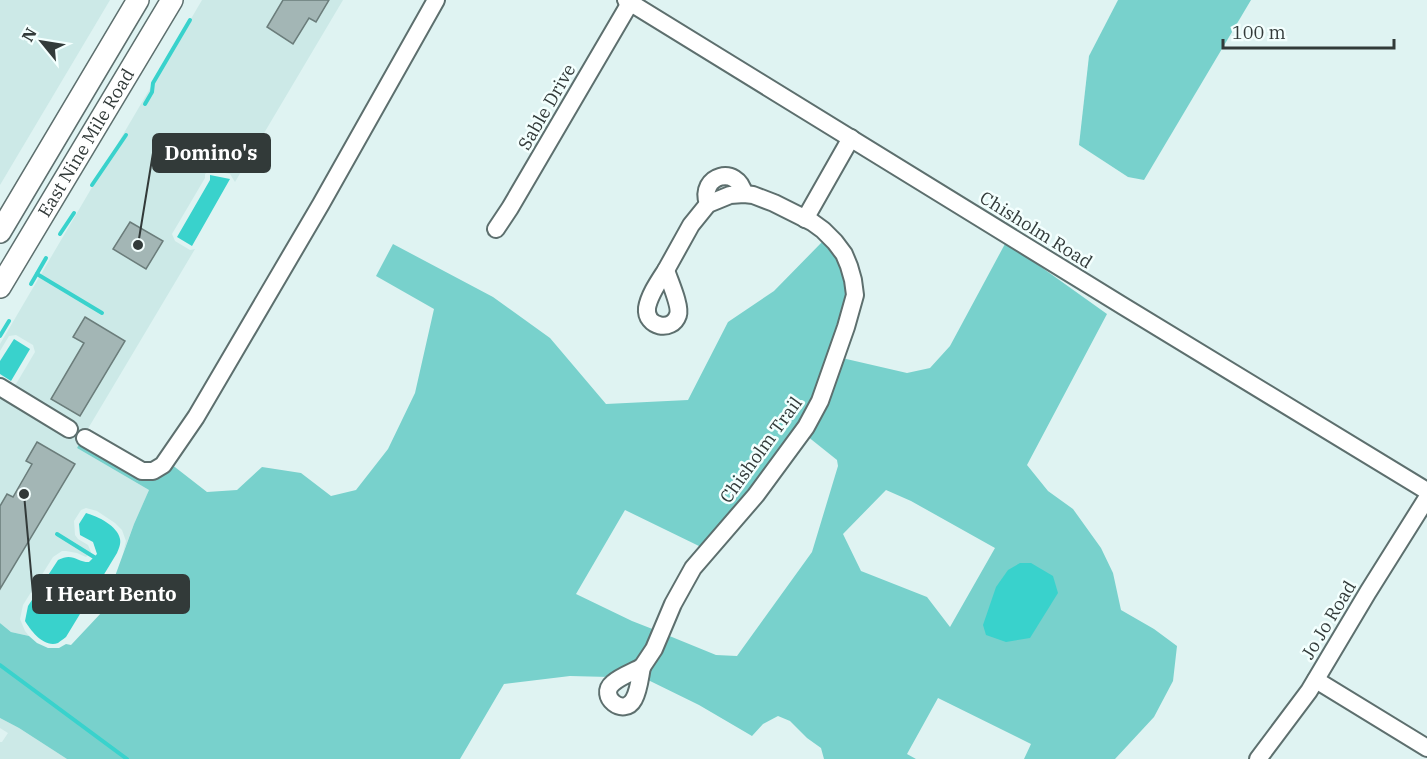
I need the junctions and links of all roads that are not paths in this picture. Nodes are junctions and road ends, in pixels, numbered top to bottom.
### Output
1 (138, 0) edge
2 (172, 0) edge
3 (436, 0) edge
4 (628, 1) edge
5 (851, 138) junction
6 (805, 219) junction
7 (496, 229) dead end
8 (0, 232) edge
9 (666, 270) dead end
10 (0, 287) edge
11 (0, 387) edge
12 (69, 429) dead end
13 (85, 438) dead end
14 (1427, 491) edge
15 (1427, 498) edge
16 (642, 667) dead end
17 (1316, 680) junction
18 (1427, 748) edge
19 (1258, 759) edge

1 - 8 main road, East Nine Mile Road
2 - 10 main road, East Nine Mile Road
3 - 13 street
4 - 5 street, Chisholm Road
4 - 7 street, Sable Drive
5 - 6 street
5 - 14 street, Chisholm Road
6 - 9 street, Chisholm Trail
6 - 16 street, Chisholm Trail
11 - 12 street
15 - 17 street, Jo Jo Road
17 - 18 street
17 - 19 street, Jo Jo Road

